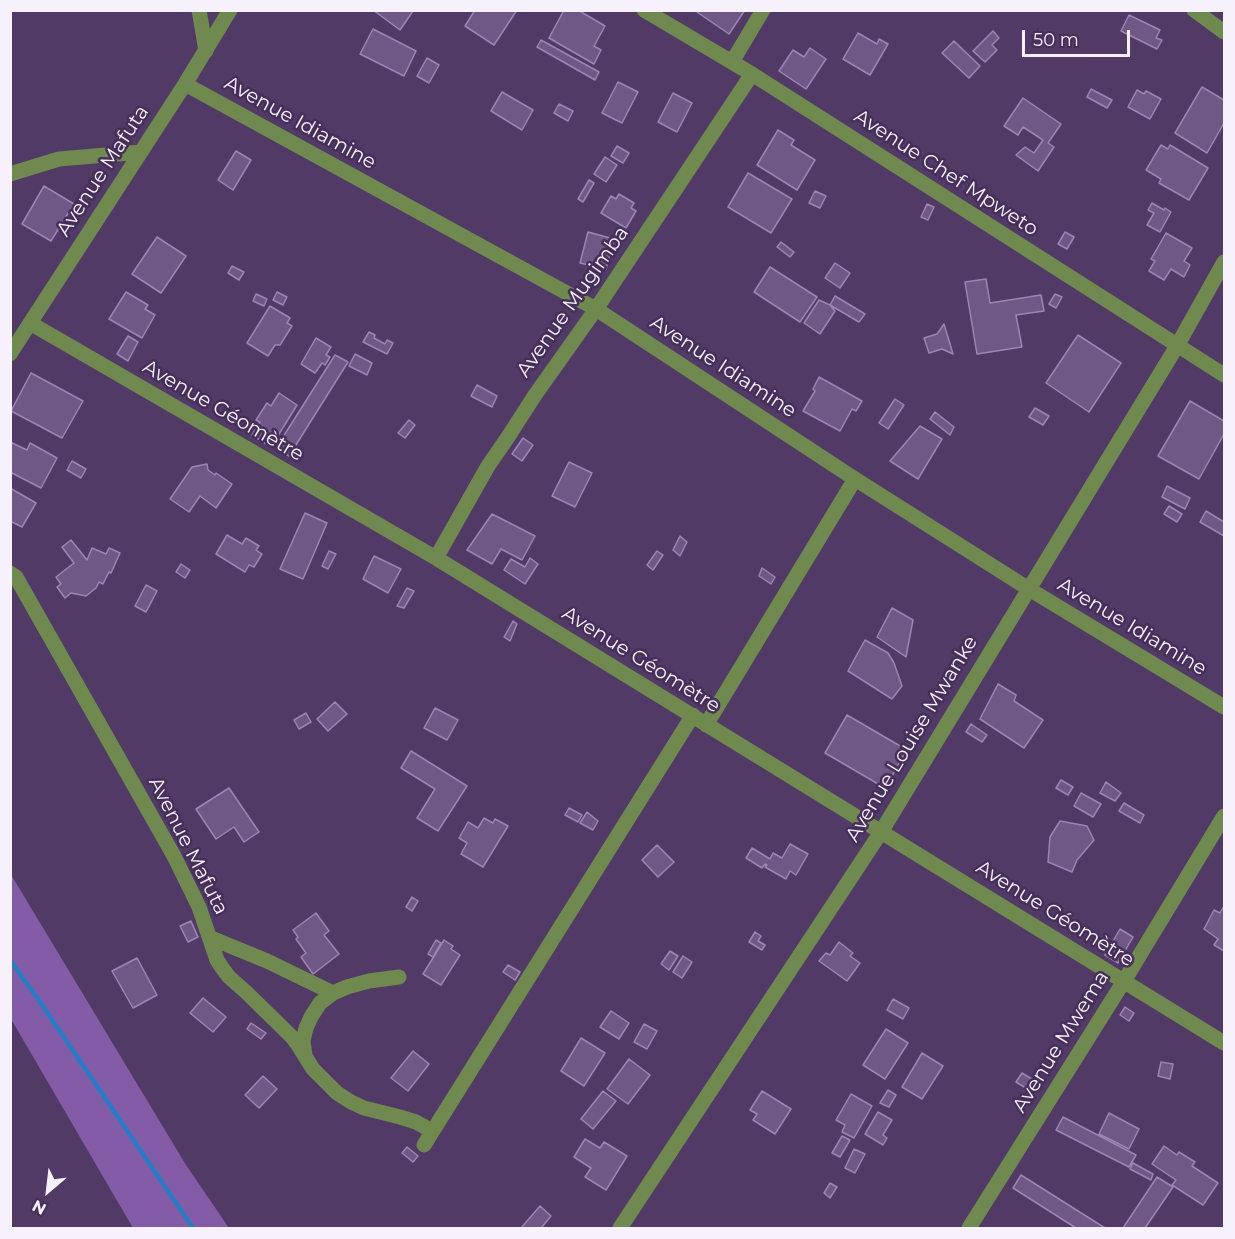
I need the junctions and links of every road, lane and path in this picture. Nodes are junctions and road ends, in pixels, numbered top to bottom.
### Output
1 (200, 10) edge
2 (230, 10) edge
3 (644, 10) edge
4 (762, 10) edge
5 (1194, 10) edge
6 (1224, 32) edge
7 (206, 51) junction
8 (732, 62) junction
9 (752, 74) junction
10 (185, 84) junction
11 (141, 152) junction
12 (10, 174) edge
13 (1224, 262) edge
14 (596, 309) junction
15 (30, 323) junction
16 (1177, 345) junction
17 (10, 354) edge
18 (1224, 375) edge
19 (855, 479) junction
20 (436, 558) junction
21 (10, 573) edge
22 (1029, 589) junction
23 (1224, 707) edge
24 (693, 716) junction
25 (706, 725) junction
26 (1224, 816) edge
27 (881, 832) junction
28 (211, 939) junction
29 (399, 977) dead end
30 (1124, 981) junction
31 (333, 993) junction
32 (1224, 1043) edge
33 (305, 1055) junction
34 (432, 1131) junction
35 (424, 1145) dead end
36 (620, 1228) edge
37 (969, 1228) edge

1 - 7 street
2 - 7 street, Avenue Mafuta
3 - 8 street, Avenue Chef Mpweto
4 - 8 street
5 - 6 street
7 - 10 street, Avenue Mafuta
8 - 9 street, Avenue Chef Mpweto
9 - 14 street, Avenue Mugimba
9 - 16 street, Avenue Chef Mpweto
10 - 11 street, Avenue Mafuta
10 - 14 street, Avenue Idiamine
11 - 12 street
11 - 15 street, Avenue Mafuta
13 - 16 street, Avenue Louise Mwanke
14 - 19 street, Avenue Idiamine
14 - 20 street, Avenue Mugimba
15 - 17 street, Avenue Mafuta
15 - 20 street, Avenue Géomètre
16 - 18 street, Avenue Chef Mpweto
16 - 22 street, Avenue Louise Mwanke
19 - 22 street, Avenue Idiamine
19 - 25 street
20 - 24 street, Avenue Géomètre
21 - 28 street, Avenue Mafuta
22 - 23 street, Avenue Idiamine
22 - 27 street, Avenue Louise Mwanke
24 - 25 street, Avenue Géomètre
24 - 34 street
25 - 27 street, Avenue Géomètre
26 - 30 street, Avenue Mwema
27 - 30 street, Avenue Géomètre
27 - 36 street, Avenue Louise Mwanke
28 - 31 street
28 - 33 street, Avenue Mafuta
29 - 31 street
30 - 32 street, Avenue Géomètre
30 - 37 street, Avenue Mwema
31 - 33 street
33 - 34 street, Avenue Mafuta
34 - 35 street

